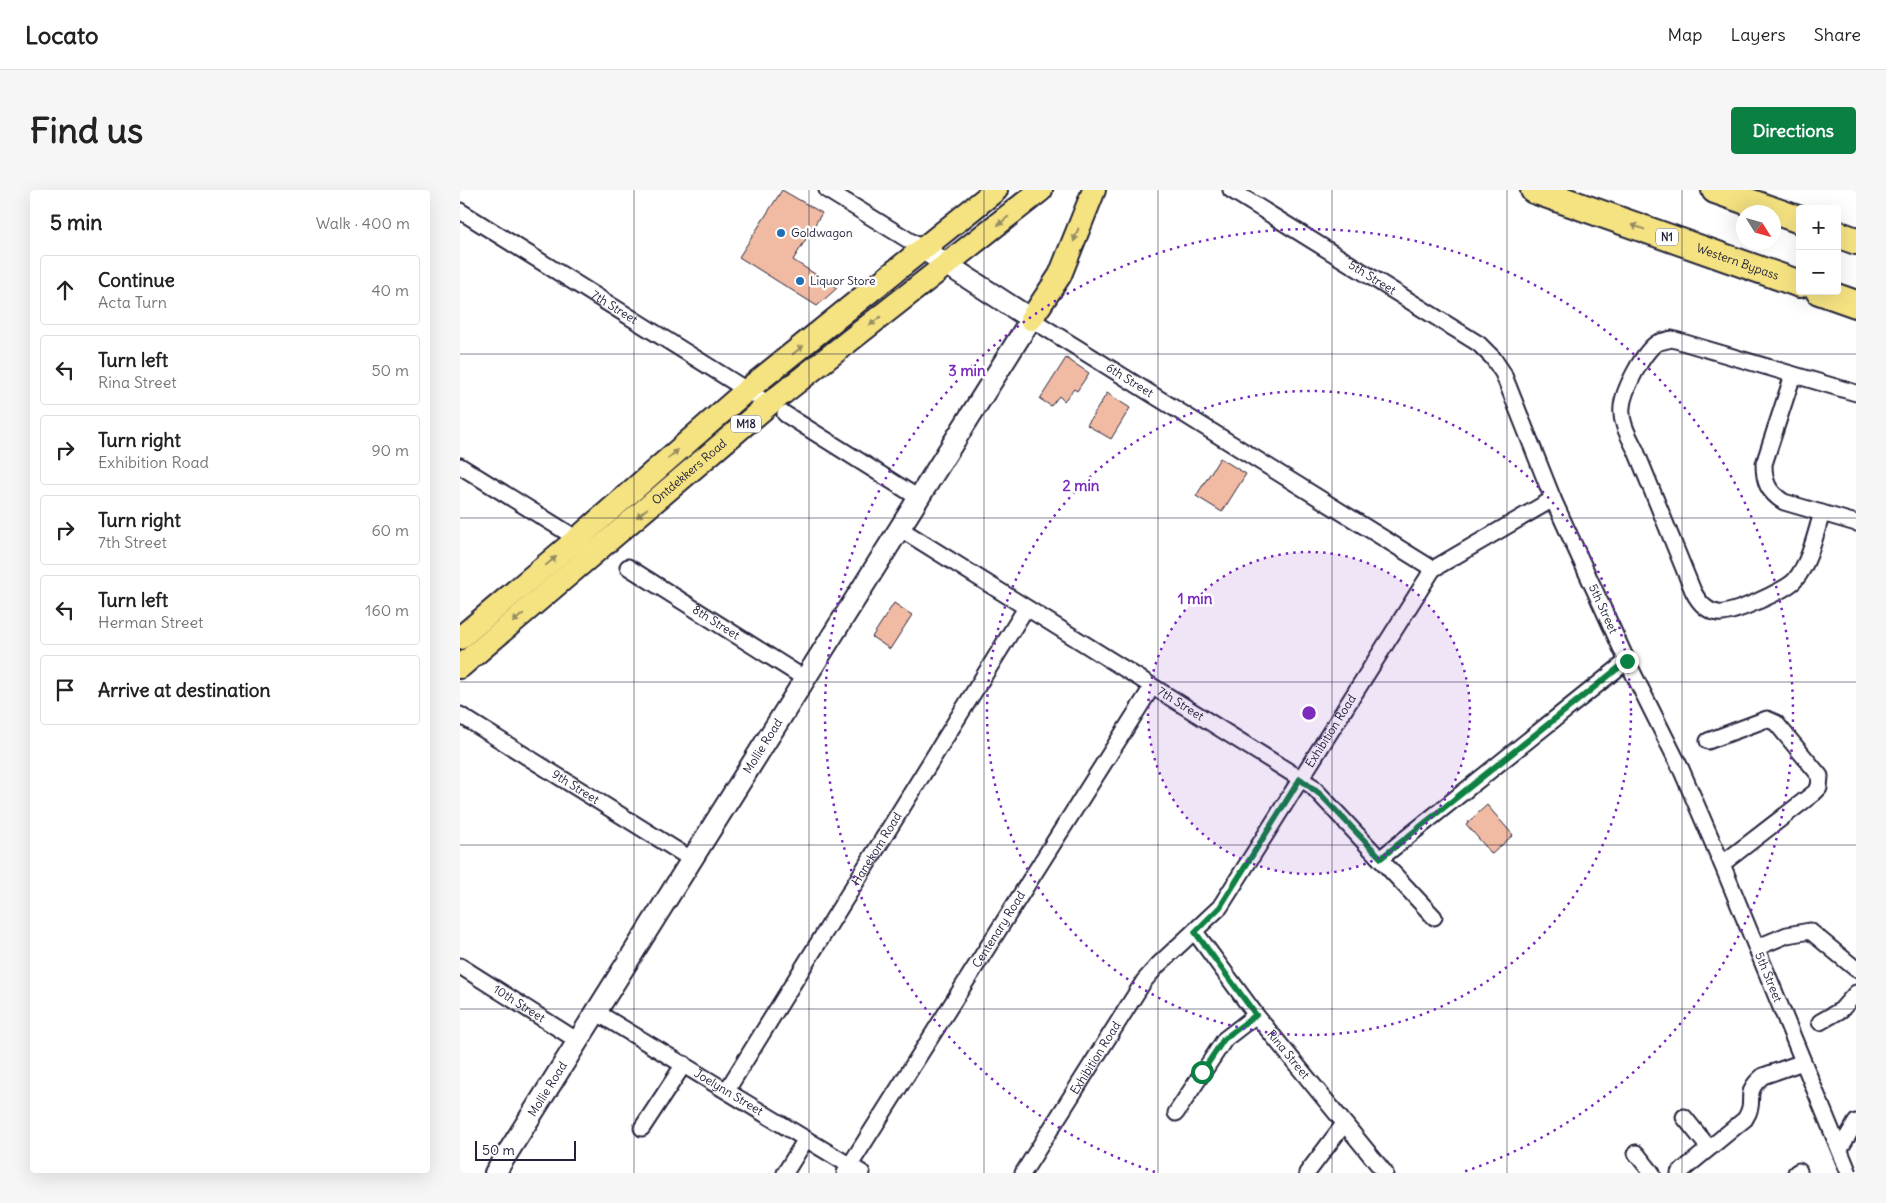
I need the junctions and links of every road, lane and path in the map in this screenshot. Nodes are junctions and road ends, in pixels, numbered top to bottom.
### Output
1 (827, 190) edge
2 (996, 190) edge
3 (1041, 190) edge
4 (1094, 190) edge
5 (1231, 190) edge
6 (1534, 190) edge
7 (1715, 190) edge
8 (460, 211) edge
9 (1796, 219) edge
10 (1841, 235) edge
11 (1856, 241) edge
12 (923, 250) junction
13 (949, 264) junction
14 (1796, 283) edge
15 (1830, 295) edge
16 (1856, 304) edge
17 (1031, 319) junction
18 (1793, 375) junction
19 (747, 390) junction
20 (1856, 394) edge
21 (777, 409) junction
22 (460, 466) edge
23 (917, 498) junction
24 (1553, 499) junction
25 (1822, 513) junction
26 (1856, 523) edge
27 (899, 528) junction
28 (577, 539) junction
29 (598, 551) junction
30 (628, 567) dead end
31 (1434, 569) junction
32 (1026, 608) junction
33 (460, 638) edge
34 (1627, 661) junction
35 (460, 667) edge
36 (804, 678) junction
37 (1152, 687) junction
38 (460, 715) edge
39 (1708, 741) dead end
40 (1300, 779) junction
41 (1381, 858) junction
42 (691, 859) junction
43 (1722, 864) junction
44 (1434, 917) dead end
45 (1195, 932) junction
46 (1758, 947) junction
47 (460, 966) edge
48 (1856, 969) edge
49 (1856, 993) edge
50 (596, 1012) junction
51 (1256, 1015) junction
52 (1820, 1022) dead end
53 (578, 1041) junction
54 (1803, 1062) junction
55 (684, 1064) junction
56 (727, 1090) junction
57 (1176, 1113) dead end
58 (1684, 1117) dead end
59 (1856, 1122) edge
60 (1344, 1124) junction
61 (642, 1128) dead end
62 (806, 1139) junction
63 (1709, 1148) junction
64 (1840, 1149) junction
65 (1636, 1153) dead end
66 (1698, 1167) edge
67 (852, 1170) edge
68 (495, 1173) edge
69 (784, 1173) edge
70 (1023, 1173) edge
71 (1307, 1173) edge
72 (1386, 1173) edge
73 (1652, 1173) edge
74 (1679, 1173) edge
75 (1849, 1173) edge

1 - 12 street, 6th Street
2 - 12 main road, Ontdekkers Road / M18
3 -> 13 main road, Ontdekkers Road / M18
4 -> 17 main road
5 - 24 street, 5th Street
14 -> 6 highway, Western Bypass / N1
7 - 9 highway
8 - 19 street, 7th Street
10 - 11 highway
12 - 13 main road, 6th Street
19 -> 12 main road, Ontdekkers Road / M18
13 - 17 main road, 6th Street
13 -> 21 main road, Ontdekkers Road / M18
15 - 16 highway
17 - 23 main road, Mollie Road
17 - 31 street, 6th Street
18 - 20 street
18 - 25 street
18 - 25 street
19 - 21 street, 7th Street
28 -> 19 main road, Ontdekkers Road / M18
21 - 23 street, 7th Street
21 -> 29 main road, Ontdekkers Road / M18
22 - 28 street
23 - 27 main road, Mollie Road
24 - 31 street, Exhibition Road
24 - 34 street, 5th Street
25 - 26 street
27 - 32 street, 7th Street
27 - 36 main road, Mollie Road
28 - 29 street
33 -> 28 main road, Ontdekkers Road / M18
29 -> 35 main road, Ontdekkers Road / M18
30 - 36 street, 8th Street
31 - 40 street, Exhibition Road
32 - 37 street, 7th Street
32 - 56 street, Hanekom Road
34 - 41 street
34 - 43 street, 5th Street
36 - 42 main road, Mollie Road
37 - 40 street, 7th Street
37 - 67 street, Centenary Road
38 - 42 street, 9th Street
39 - 43 street
40 - 41 street, 7th Street
40 - 45 street, Exhibition Road
41 - 44 street, 7th Street
42 - 50 main road, Mollie Road
43 - 46 street, 5th Street
45 - 51 street, Rina Street
45 - 70 street, Exhibition Road
46 - 48 street
46 - 54 street, 5th Street
47 - 53 street, 10th Street
49 - 52 street
50 - 53 main road, Mollie Road
50 - 55 street, Joelynn Street
51 - 57 street
51 - 60 street, Rina Street
53 - 68 main road, Mollie Road
54 - 63 street
54 - 64 street, 5th Street
55 - 56 street, Joelynn Street
55 - 61 street
56 - 62 street, Joelynn Street
58 - 63 street
59 - 64 street
60 - 71 street
60 - 72 street, Rina Street
62 - 67 street, Joelynn Street
62 - 69 street
63 - 66 street
64 - 75 street, 5th Street
65 - 73 street
66 - 74 street

